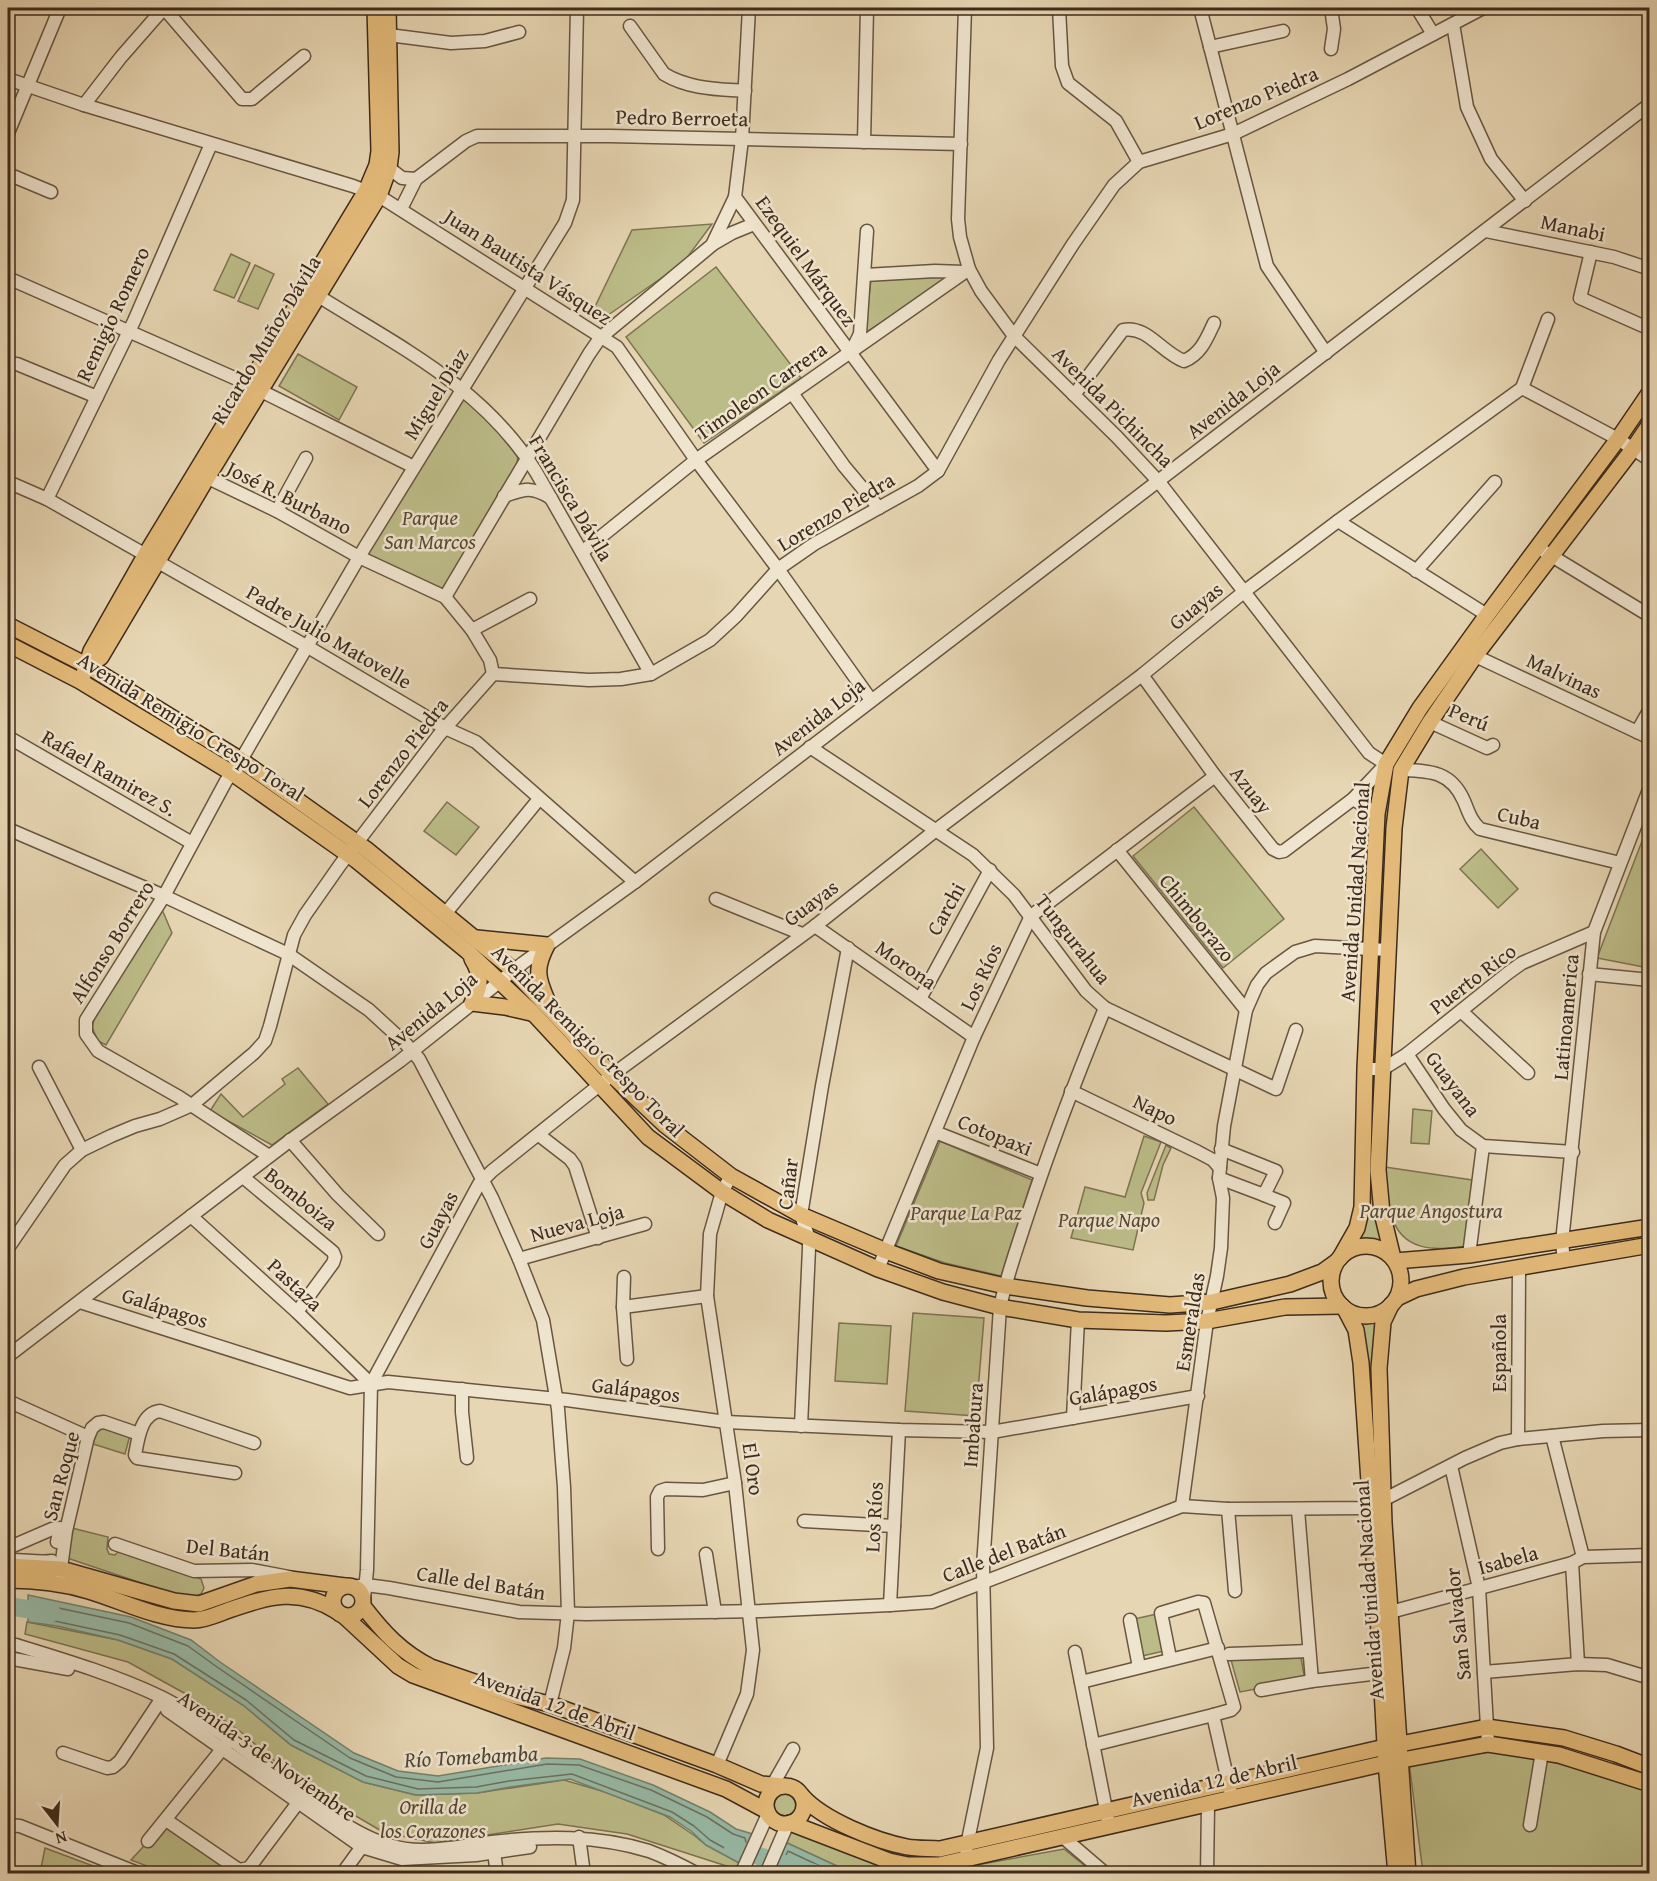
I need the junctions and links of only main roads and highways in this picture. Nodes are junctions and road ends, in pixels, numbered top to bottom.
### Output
1 (375, 8) edge
2 (388, 8) edge
3 (383, 34) junction
4 (372, 193) junction
5 (1650, 392) edge
6 (1648, 427) edge
7 (8, 625) edge
8 (8, 644) edge
9 (1468, 653) junction
10 (88, 666) junction
11 (80, 681) junction
12 (1386, 764) junction
13 (237, 766) junction
14 (1401, 770) junction
15 (353, 849) junction
16 (477, 938) junction
17 (467, 951) junction
18 (549, 1006) junction
19 (533, 1013) junction
20 (1650, 1227) edge
21 (1650, 1245) edge
22 (1394, 1259) junction
23 (1338, 1260) junction
24 (1394, 1301) junction
25 (1343, 1307) junction
26 (1377, 1502) junction
27 (8, 1566) edge
28 (60, 1576) junction
29 (8, 1580) edge
30 (358, 1592) junction
31 (340, 1614) junction
32 (1385, 1614) junction
33 (1392, 1745) junction
34 (1393, 1762) junction
35 (1649, 1776) edge
36 (777, 1786) junction
37 (802, 1796) junction
38 (767, 1815) junction
39 (1107, 1819) junction
40 (788, 1824) junction
41 (1396, 1874) edge
42 (1408, 1874) edge

1 - 3 main road, Ricardo Muñoz Dávila
2 - 3 main road, Ricardo Muñoz Dávila
3 - 4 main road, Ricardo Muñoz Dávila
3 - 4 main road, Ricardo Muñoz Dávila
4 - 10 main road, Ricardo Muñoz Dávila
5 - 9 main road, Avenida Unidad Nacional
6 - 9 main road, Avenida Unidad Nacional
7 - 10 main road, Avenida Remigio Crespo Toral
8 - 11 main road, Avenida Remigio Crespo Toral
9 - 12 main road, Avenida Unidad Nacional
9 - 14 main road, Avenida Unidad Nacional
10 - 11 main road, Ricardo Muñoz Dávila
10 - 13 main road, Avenida Remigio Crespo Toral
11 - 13 main road, Avenida Remigio Crespo Toral
12 - 14 main road, Avenida Pichincha
12 - 23 main road, Avenida Unidad Nacional
13 - 15 main road, Avenida Remigio Crespo Toral
14 - 22 main road, Avenida Unidad Nacional
15 - 16 main road, Avenida Remigio Crespo Toral
15 - 17 main road, Avenida Remigio Crespo Toral
16 - 18 main road, Avenida Remigio Crespo Toral
16 - 18 main road
17 - 19 main road, Avenida Remigio Crespo Toral
17 - 19 main road
18 - 23 main road, Avenida Remigio Crespo Toral
19 - 25 main road, Avenida Remigio Crespo Toral
20 - 22 main road
21 - 24 main road
22 - 23 main road
22 - 24 main road
23 - 25 main road
24 - 25 main road
24 - 26 main road, Avenida Unidad Nacional
25 - 26 main road, Avenida Unidad Nacional
26 - 32 main road, Avenida Unidad Nacional
27 - 28 main road, Avenida 12 de Abril
28 - 29 main road, Avenida 12 de Abril
28 - 30 main road, Avenida 12 de Abril
28 - 31 main road, Avenida 12 de Abril
30 - 31 main road
30 - 31 main road
30 - 36 main road, Avenida 12 de Abril
31 - 38 main road, Avenida 12 de Abril
32 - 33 main road, Avenida Unidad Nacional
32 - 33 main road, Avenida Unidad Nacional
33 - 34 main road, Avenida Unidad Nacional
33 - 35 main road, Avenida 12 de Abril
33 - 39 main road, Avenida 12 de Abril
34 - 35 main road, Avenida 12 de Abril
34 - 39 main road, Avenida 12 de Abril
34 - 41 main road, Avenida Unidad Nacional
34 - 42 main road, Avenida Unidad Nacional
36 - 37 main road, Avenida 12 de Abril
36 - 38 main road
37 - 39 main road, Avenida 12 de Abril
37 - 40 main road
38 - 40 main road, Avenida 12 de Abril
39 - 40 main road, Avenida 12 de Abril

